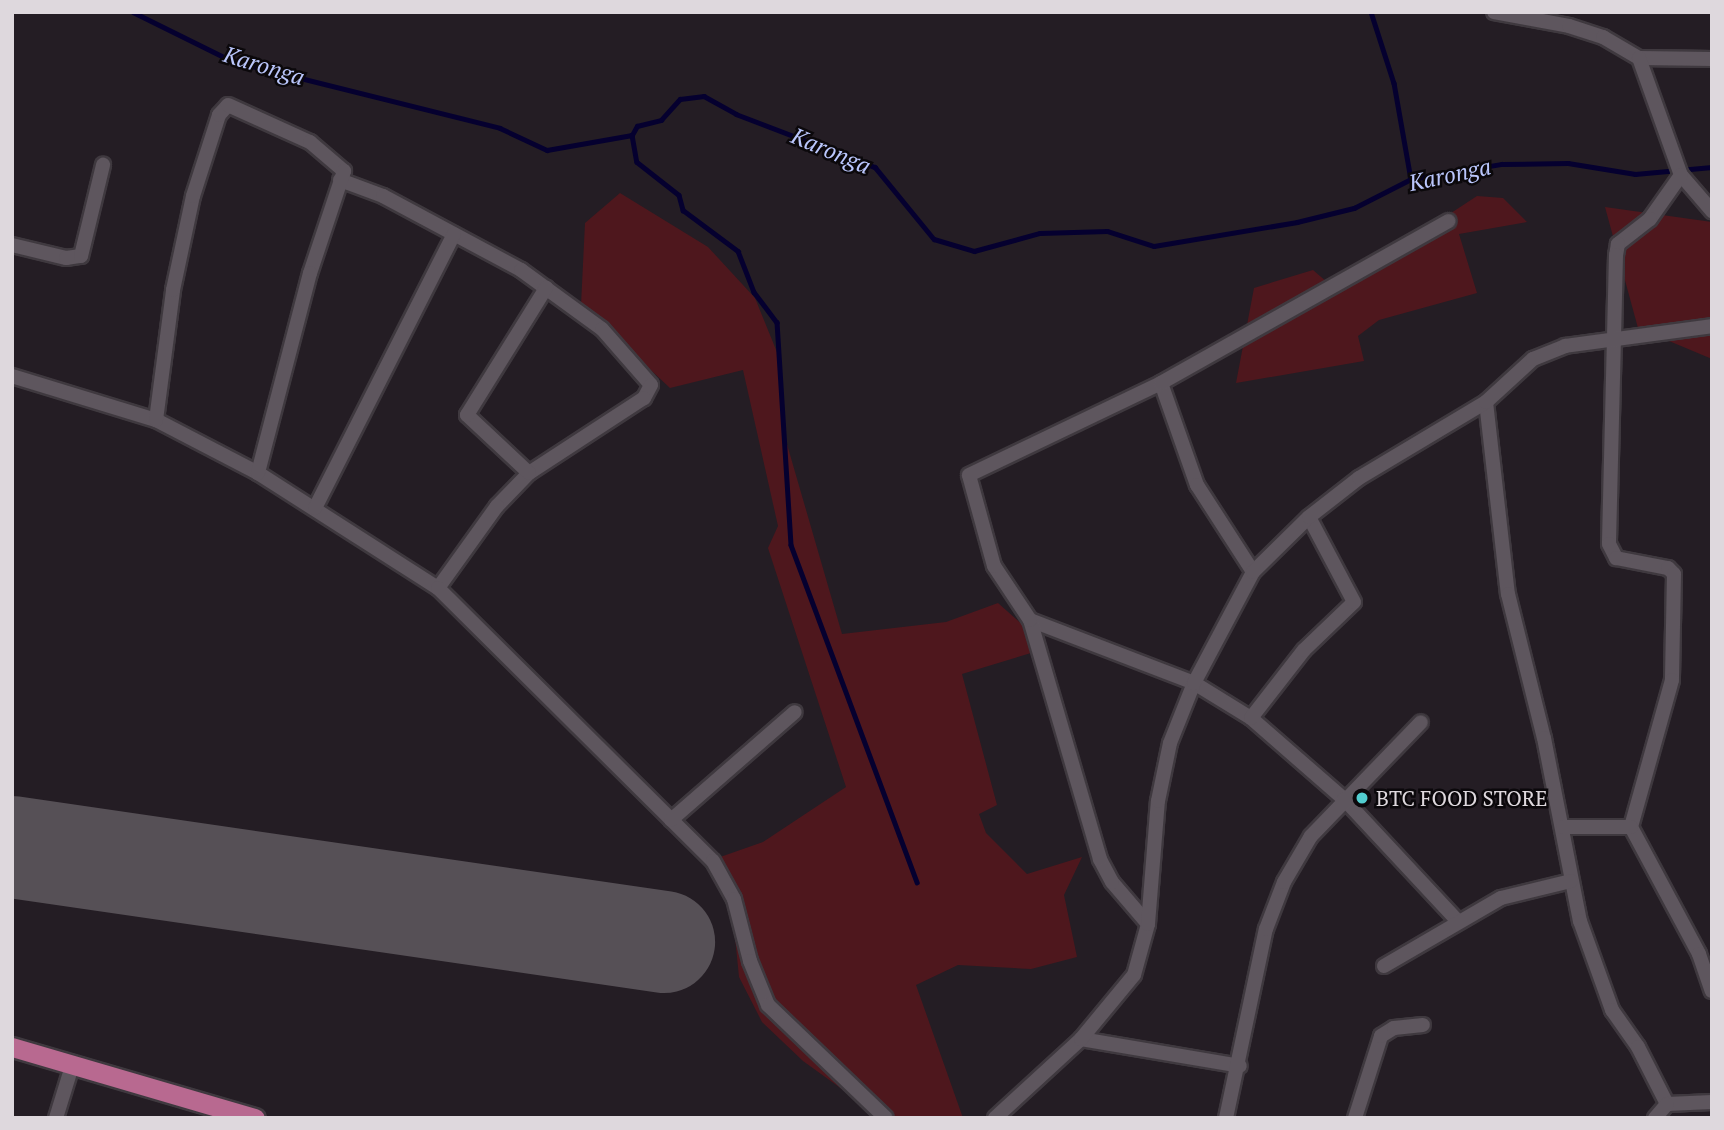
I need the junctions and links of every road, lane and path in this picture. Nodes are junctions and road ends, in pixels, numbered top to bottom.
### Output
1 (1494, 12) edge
2 (1639, 58) junction
3 (1712, 59) edge
4 (103, 165) dead end
5 (1681, 175) junction
6 (340, 180) junction
7 (1712, 211) edge
8 (1448, 221) dead end
9 (454, 234) junction
10 (12, 245) edge
11 (547, 288) junction
12 (1712, 326) edge
13 (1614, 337) junction
14 (12, 376) edge
15 (1161, 383) junction
16 (1486, 402) junction
17 (156, 420) junction
18 (258, 473) junction
19 (529, 473) junction
20 (315, 508) junction
21 (1309, 517) junction
22 (1253, 572) junction
23 (438, 587) junction
24 (1030, 620) junction
25 (1194, 683) junction
26 (795, 712) dead end
27 (1251, 718) junction
28 (1421, 722) dead end
29 (1344, 799) junction
30 (671, 820) junction
31 (1563, 827) junction
32 (1631, 827) junction
33 (1570, 881) junction
34 (1457, 920) junction
35 (1148, 924) junction
36 (1705, 956) edge
37 (1384, 966) dead end
38 (1712, 991) edge
39 (1423, 1025) dead end
40 (1081, 1039) junction
41 (12, 1047) edge
42 (72, 1066) junction
43 (1240, 1066) junction
44 (1712, 1102) edge
45 (1667, 1104) junction
46 (56, 1118) edge
47 (254, 1118) edge
48 (886, 1118) edge
49 (995, 1118) edge
50 (1226, 1118) edge
51 (1355, 1118) edge
52 (1655, 1118) edge

1 - 2 street
2 - 3 street
2 - 5 street
4 - 10 street
5 - 7 street
5 - 13 street
6 - 9 street
6 - 17 street
6 - 18 street
8 - 15 street
9 - 11 street
9 - 20 street
11 - 19 street
11 - 19 street
12 - 13 street
13 - 16 street
13 - 32 street
14 - 17 street
15 - 22 street
15 - 24 street
16 - 21 street
16 - 31 street
17 - 18 street
18 - 20 street
19 - 23 street
20 - 23 street
21 - 22 street
21 - 27 street
22 - 25 street
23 - 30 street
24 - 25 street
24 - 35 street
25 - 27 street
25 - 35 street
26 - 30 street
27 - 29 street
28 - 29 street
29 - 34 street
29 - 43 street
30 - 48 street
31 - 32 street
31 - 33 street
32 - 36 street
33 - 34 street
33 - 45 street
34 - 37 street
35 - 40 street
36 - 38 street
39 - 51 street
40 - 43 street
40 - 49 street
41 - 42 main road
42 - 46 street
42 - 47 main road
43 - 50 street
44 - 45 street
45 - 52 street

